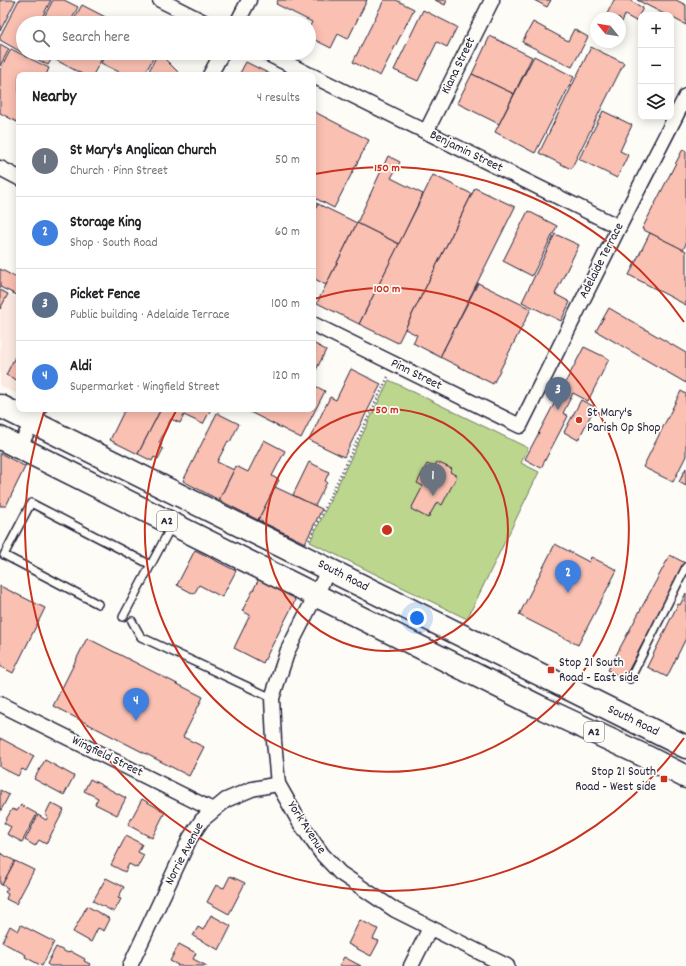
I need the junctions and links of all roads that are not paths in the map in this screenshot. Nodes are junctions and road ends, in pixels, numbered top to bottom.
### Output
1 (160, 0) edge
2 (249, 0) edge
3 (492, 0) edge
4 (192, 16) edge
5 (241, 16) edge
6 (218, 60) edge
7 (280, 60) edge
8 (212, 72) edge
9 (304, 72) edge
10 (316, 77) edge
11 (686, 96) edge
12 (682, 114) edge
13 (426, 132) junction
14 (0, 168) edge
15 (16, 176) edge
16 (619, 227) junction
17 (316, 325) edge
18 (0, 406) edge
19 (16, 410) edge
20 (22, 412) edge
21 (36, 416) edge
22 (520, 426) joint
23 (0, 438) edge
24 (19, 448) junction
25 (172, 524) junction
26 (151, 565) junction
27 (686, 567) edge
28 (329, 569) junction
29 (315, 596) junction
30 (98, 604) dead end
31 (123, 617) dead end
32 (132, 621) dead end
33 (630, 679) dead end
34 (272, 698) junction
35 (0, 704) edge
36 (686, 747) edge
37 (686, 777) edge
38 (278, 784) junction
39 (213, 810) junction
40 (430, 928) junction
41 (130, 966) edge
42 (411, 966) edge
43 (507, 966) edge

1 - 4 street
2 - 5 street
3 - 13 street, Kiana Street
6 - 8 street
7 - 9 street
10 - 13 street, Benjamin Street
11 - 12 street, Adelaide Terrace
12 - 16 street, Adelaide Terrace
13 - 16 street, Benjamin Street
14 - 15 street
16 - 22 street, Adelaide Terrace
17 - 22 street, Pinn Street
18 - 19 highway, South Road / A2
20 - 21 highway, South Road / A2
21 - 24 street
21 - 28 highway, South Road / A2
23 - 24 highway, South Road / A2
24 - 25 highway, South Road / A2
25 - 26 lane
25 - 29 highway, South Road / A2
26 - 30 lane
26 - 31 lane
27 - 33 lane
28 - 29 street
28 - 36 highway, South Road / A2
29 - 34 street, York Avenue
29 - 37 highway, South Road / A2
32 - 34 lane
34 - 38 street, York Avenue
35 - 39 street, Wingfield Street
38 - 39 street, Norrie Avenue
38 - 40 street, York Avenue
39 - 41 street, Norrie Avenue
40 - 42 street
40 - 43 street, York Avenue

